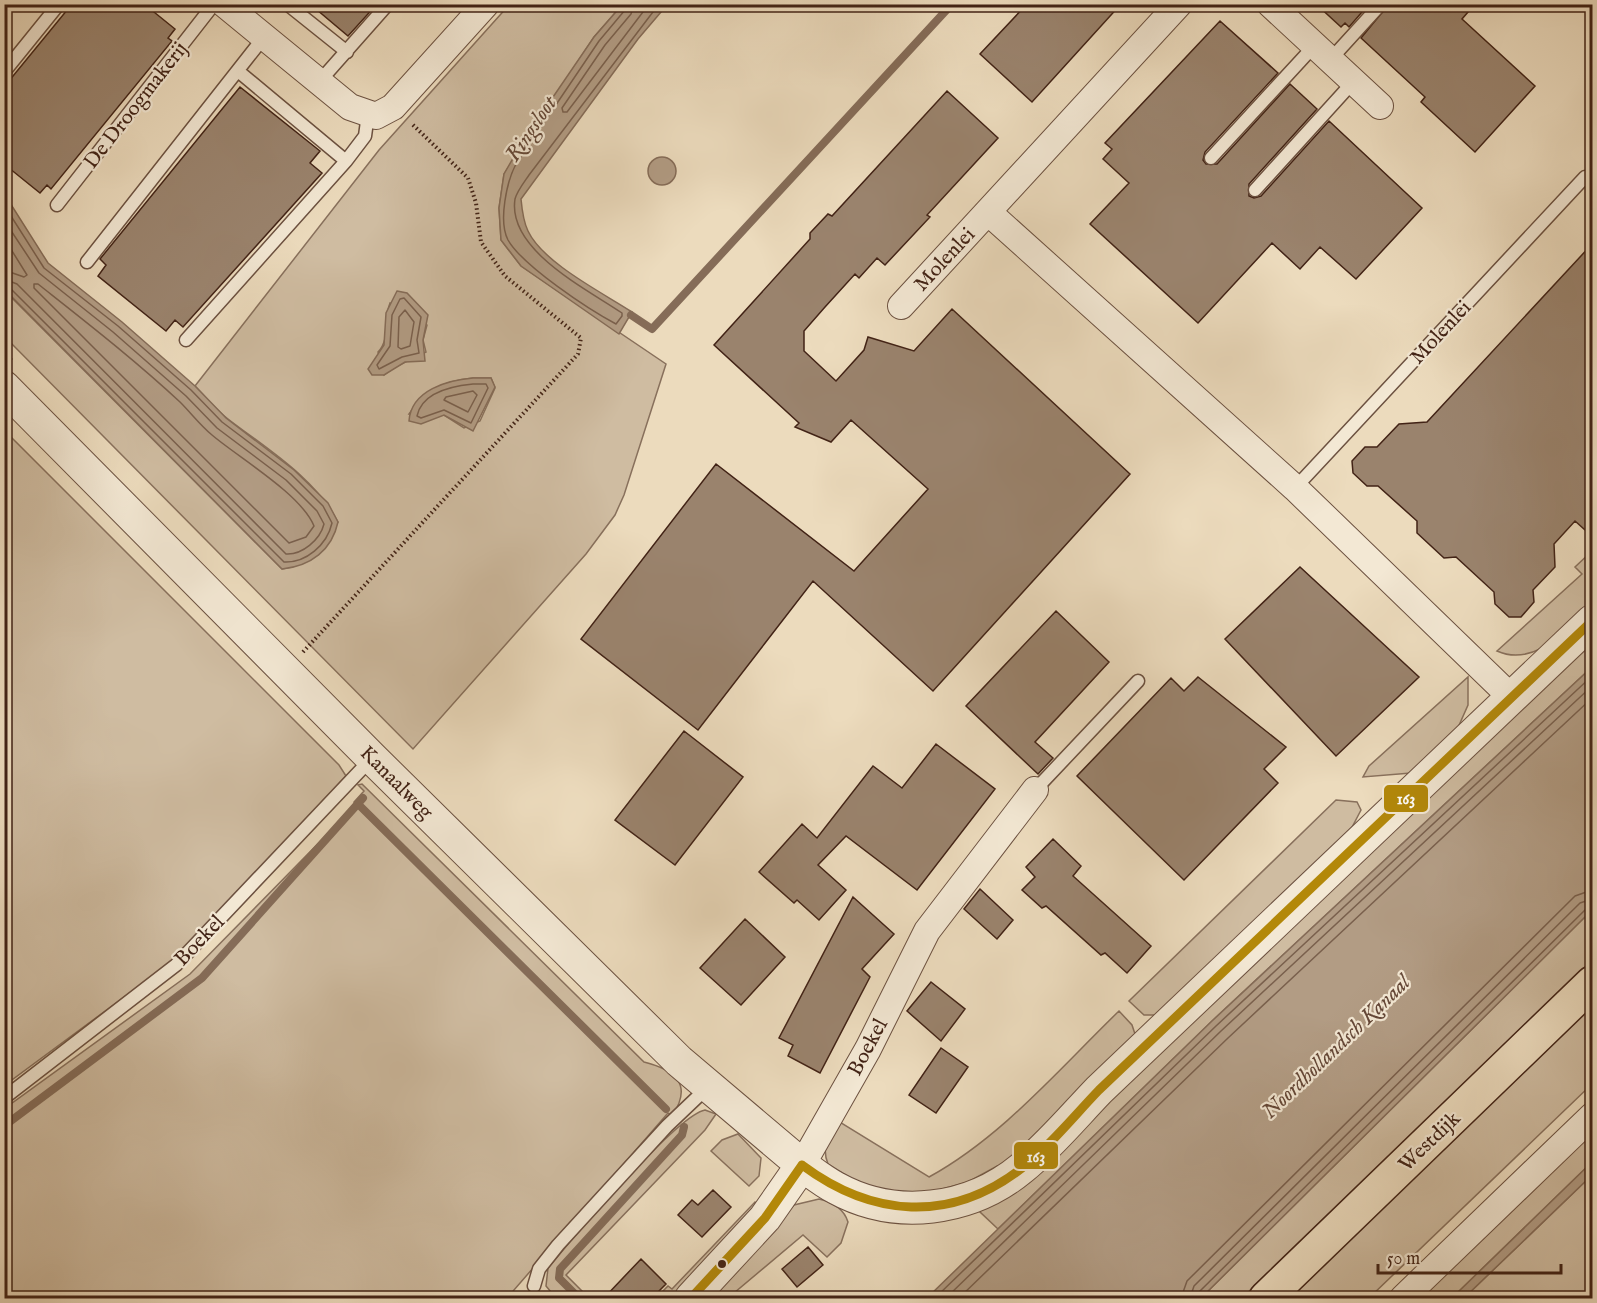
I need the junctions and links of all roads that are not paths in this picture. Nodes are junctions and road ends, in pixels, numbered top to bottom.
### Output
1 (60, 4) edge
2 (214, 4) edge
3 (224, 4) edge
4 (287, 4) edge
5 (388, 4) edge
6 (486, 4) edge
7 (1179, 4) edge
8 (1270, 4) edge
9 (1381, 4) edge
10 (264, 37) junction
11 (346, 52) junction
12 (1323, 52) junction
13 (238, 71) junction
14 (4, 72) edge
15 (1354, 81) junction
16 (320, 82) junction
17 (1380, 106) dead end
18 (368, 114) junction
19 (1211, 159) dead end
20 (346, 161) junction
21 (1585, 177) dead end
22 (1255, 190) dead end
23 (57, 205) dead end
24 (988, 212) junction
25 (87, 262) dead end
26 (901, 306) dead end
27 (186, 339) dead end
28 (4, 387) edge
29 (1295, 488) junction
30 (1593, 621) edge
31 (1138, 681) dead end
32 (1510, 696) junction
33 (372, 758) junction
34 (1035, 790) joint
35 (1593, 983) edge
36 (708, 1087) junction
37 (4, 1098) edge
38 (1593, 1116) edge
39 (802, 1165) junction
40 (534, 1286) dead end
41 (691, 1299) edge
42 (1266, 1299) edge
43 (1403, 1299) edge

1 - 14 lane
2 - 23 lane, De Droogmakerij
3 - 10 street
4 - 11 lane
5 - 11 lane
6 - 18 street
7 - 24 street, Molenlei
8 - 12 street
9 - 12 lane
10 - 13 lane
10 - 16 street
11 - 16 lane
12 - 15 street
12 - 19 lane
13 - 20 lane
13 - 25 lane
15 - 17 street
15 - 22 lane
16 - 18 street
18 - 20 lane
20 - 27 lane
21 - 29 lane, Molenlei
24 - 26 street, Molenlei
24 - 29 street, Molenlei
28 - 33 street, Kanaalweg
29 - 32 street, Molenlei
30 - 32 street, Kanaalweg
31 - 34 lane
32 - 39 street, Kanaalweg
33 - 36 street, Kanaalweg
33 - 37 lane, Boekel
34 - 39 street, Boekel
35 - 42 main road, Westdijk
36 - 39 street, Kanaalweg
36 - 40 lane
38 - 43 street
39 - 41 street, Boekel

